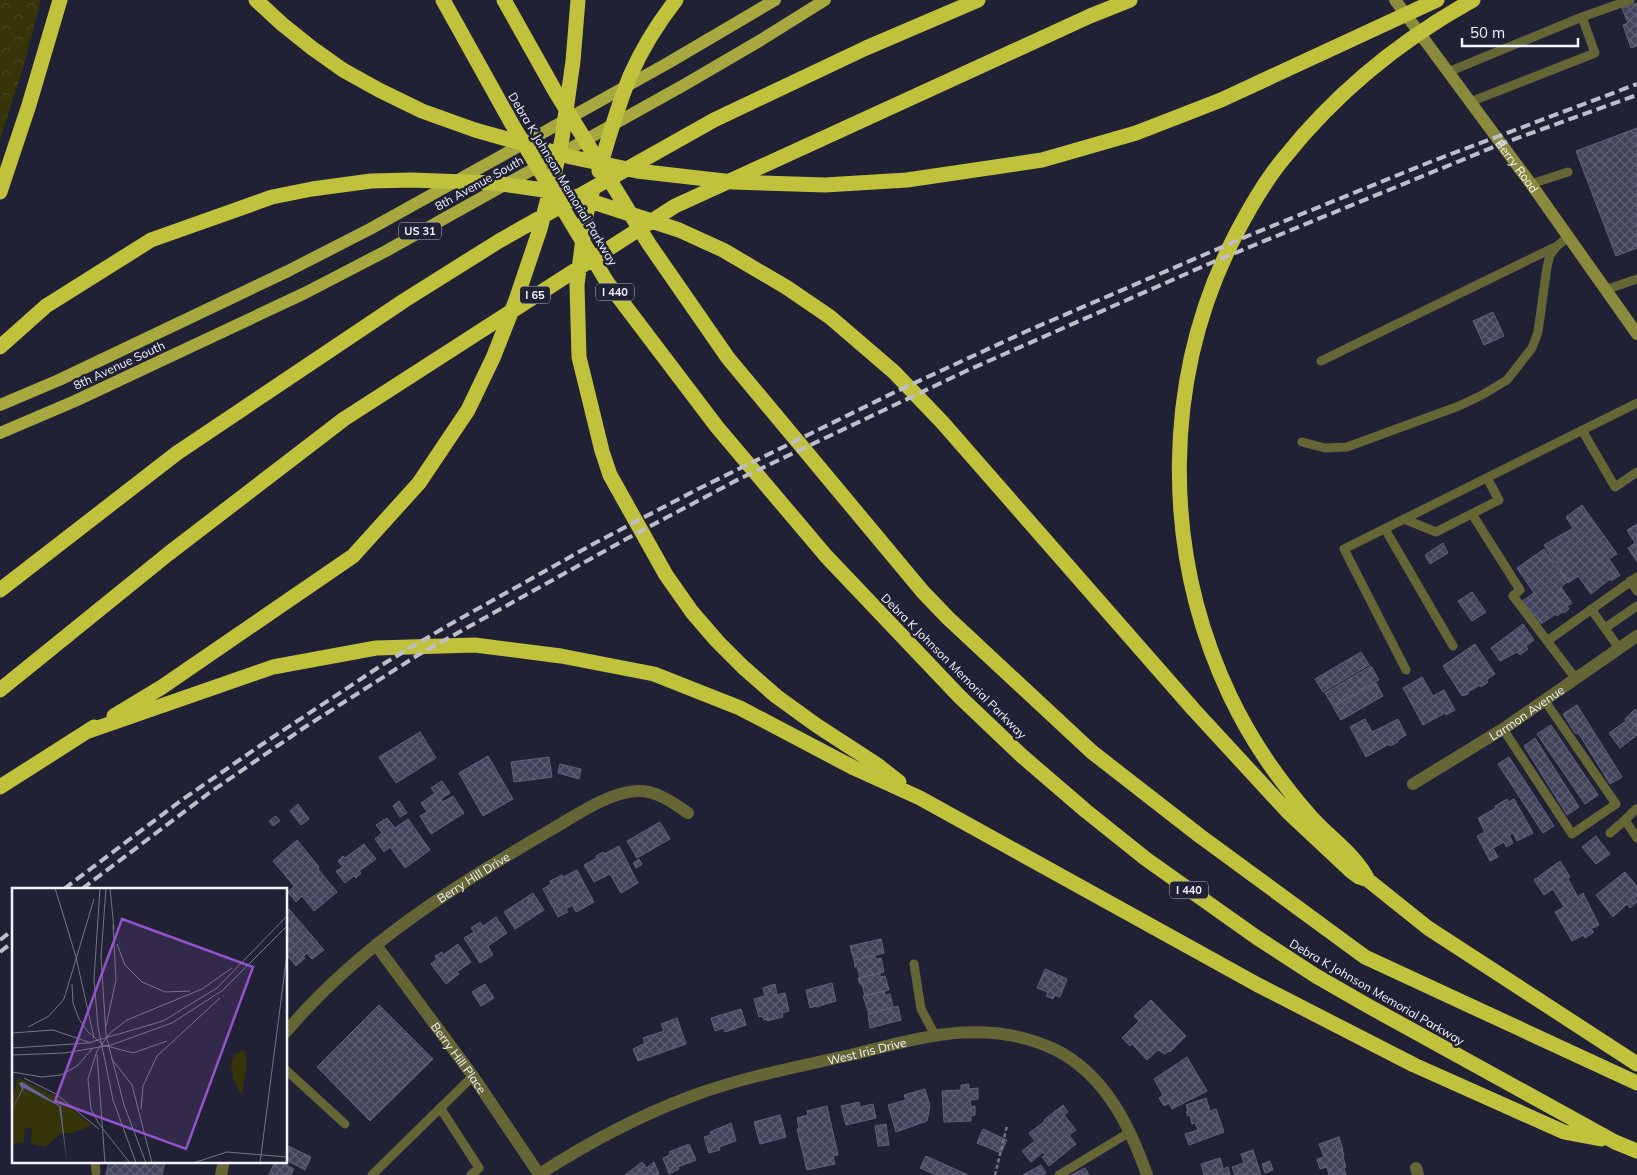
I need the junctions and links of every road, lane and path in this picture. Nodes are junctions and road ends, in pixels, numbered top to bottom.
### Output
1 (60, 0) edge
2 (256, 0) edge
3 (443, 0) edge
4 (504, 0) edge
5 (578, 0) edge
6 (676, 0) edge
7 (775, 0) edge
8 (825, 0) edge
9 (978, 0) edge
10 (1130, 0) edge
11 (1395, 0) edge
12 (1437, 0) edge
13 (1630, 0) edge
14 (1467, 3) edge
15 (1582, 17) junction
16 (1448, 72) junction
17 (1470, 102) junction
18 (1568, 172) dead end
19 (1531, 184) junction
20 (0, 192) edge
21 (1568, 237) junction
22 (1557, 246) junction
23 (1637, 279) edge
24 (1605, 290) junction
25 (1637, 334) edge
26 (0, 347) edge
27 (1321, 360) dead end
28 (1637, 403) edge
29 (0, 405) edge
30 (1582, 430) junction
31 (0, 433) edge
32 (1302, 442) dead end
33 (1637, 472) edge
34 (1487, 478) junction
35 (1472, 514) junction
36 (1404, 519) junction
37 (1384, 529) junction
38 (1634, 579) edge
39 (0, 590) edge
40 (1637, 591) edge
41 (1637, 606) edge
42 (1591, 609) junction
43 (1605, 628) junction
44 (1637, 636) edge
45 (1546, 641) junction
46 (1453, 646) dead end
47 (1619, 648) junction
48 (1406, 670) dead end
49 (1576, 679) junction
50 (0, 690) edge
51 (1545, 701) junction
52 (1503, 729) junction
53 (86, 732) junction
54 (1413, 784) dead end
55 (0, 787) edge
56 (920, 798) junction
57 (1636, 809) edge
58 (688, 813) dead end
59 (1625, 820) junction
60 (1610, 833) dead end
61 (1637, 838) edge
62 (1368, 880) junction
63 (376, 945) junction
64 (914, 964) dead end
65 (288, 1030) edge
66 (935, 1035) junction
67 (1637, 1064) edge
68 (288, 1072) edge
69 (473, 1076) junction
70 (1637, 1083) edge
71 (441, 1109) junction
72 (345, 1124) dead end
73 (1007, 1126) dead end
74 (1130, 1132) junction
75 (1615, 1142) junction
76 (1637, 1151) edge
77 (95, 1162) edge
78 (224, 1162) edge
79 (96, 1172) dead end
80 (221, 1175) edge
81 (372, 1175) edge
82 (471, 1175) edge
83 (538, 1175) edge
84 (995, 1175) edge
85 (1059, 1175) edge
86 (1147, 1175) edge

1 - 20 highway
2 - 12 highway
3 - 75 highway, Debra K Johnson Memorial Parkway / I 440
4 - 70 highway, Debra K Johnson Memorial Parkway
5 - 53 highway
6 - 56 highway
7 - 29 main road, 8th Avenue South / US 31
8 - 31 main road, 8th Avenue South / US 31
9 - 39 highway
10 - 50 highway, I 65
11 - 16 street, Berry Road
13 - 15 lane
14 - 62 highway
15 - 16 lane
15 - 17 lane
16 - 17 street, Berry Road
17 - 19 street, Berry Road
18 - 19 lane
19 - 21 street, Berry Road
21 - 22 lane
21 - 24 street, Berry Road
22 - 27 lane
22 - 32 lane
23 - 24 lane
24 - 25 street, Berry Road
26 - 62 highway
28 - 30 lane
30 - 33 lane
30 - 34 lane
34 - 35 lane
34 - 36 lane
35 - 36 lane
35 - 45 lane
36 - 37 lane
37 - 46 lane
37 - 48 lane
38 - 40 lane
38 - 42 lane
41 - 43 lane
42 - 43 lane
42 - 45 lane
43 - 47 lane
44 - 47 street, Larmon Avenue
45 - 49 lane
47 - 49 street, Larmon Avenue
49 - 51 street, Larmon Avenue
51 - 52 street, Larmon Avenue
51 - 52 lane
52 - 54 street, Larmon Avenue
53 - 55 highway
53 - 56 highway
56 - 75 highway
57 - 59 lane
58 - 63 street, Berry Hill Drive
59 - 60 lane
59 - 61 lane
62 - 67 highway
63 - 65 street, Berry Hill Drive
63 - 69 street, Berry Hill Place
64 - 66 lane
66 - 74 street, West Iris Drive
66 - 83 street, West Iris Drive
68 - 72 lane
69 - 71 lane
69 - 83 street, Berry Hill Place
71 - 81 lane
71 - 82 lane
73 - 84 path
74 - 85 lane
74 - 86 street, West Iris Drive
75 - 76 highway, Debra K Johnson Memorial Parkway / I 440
77 - 79 lane
78 - 80 street

